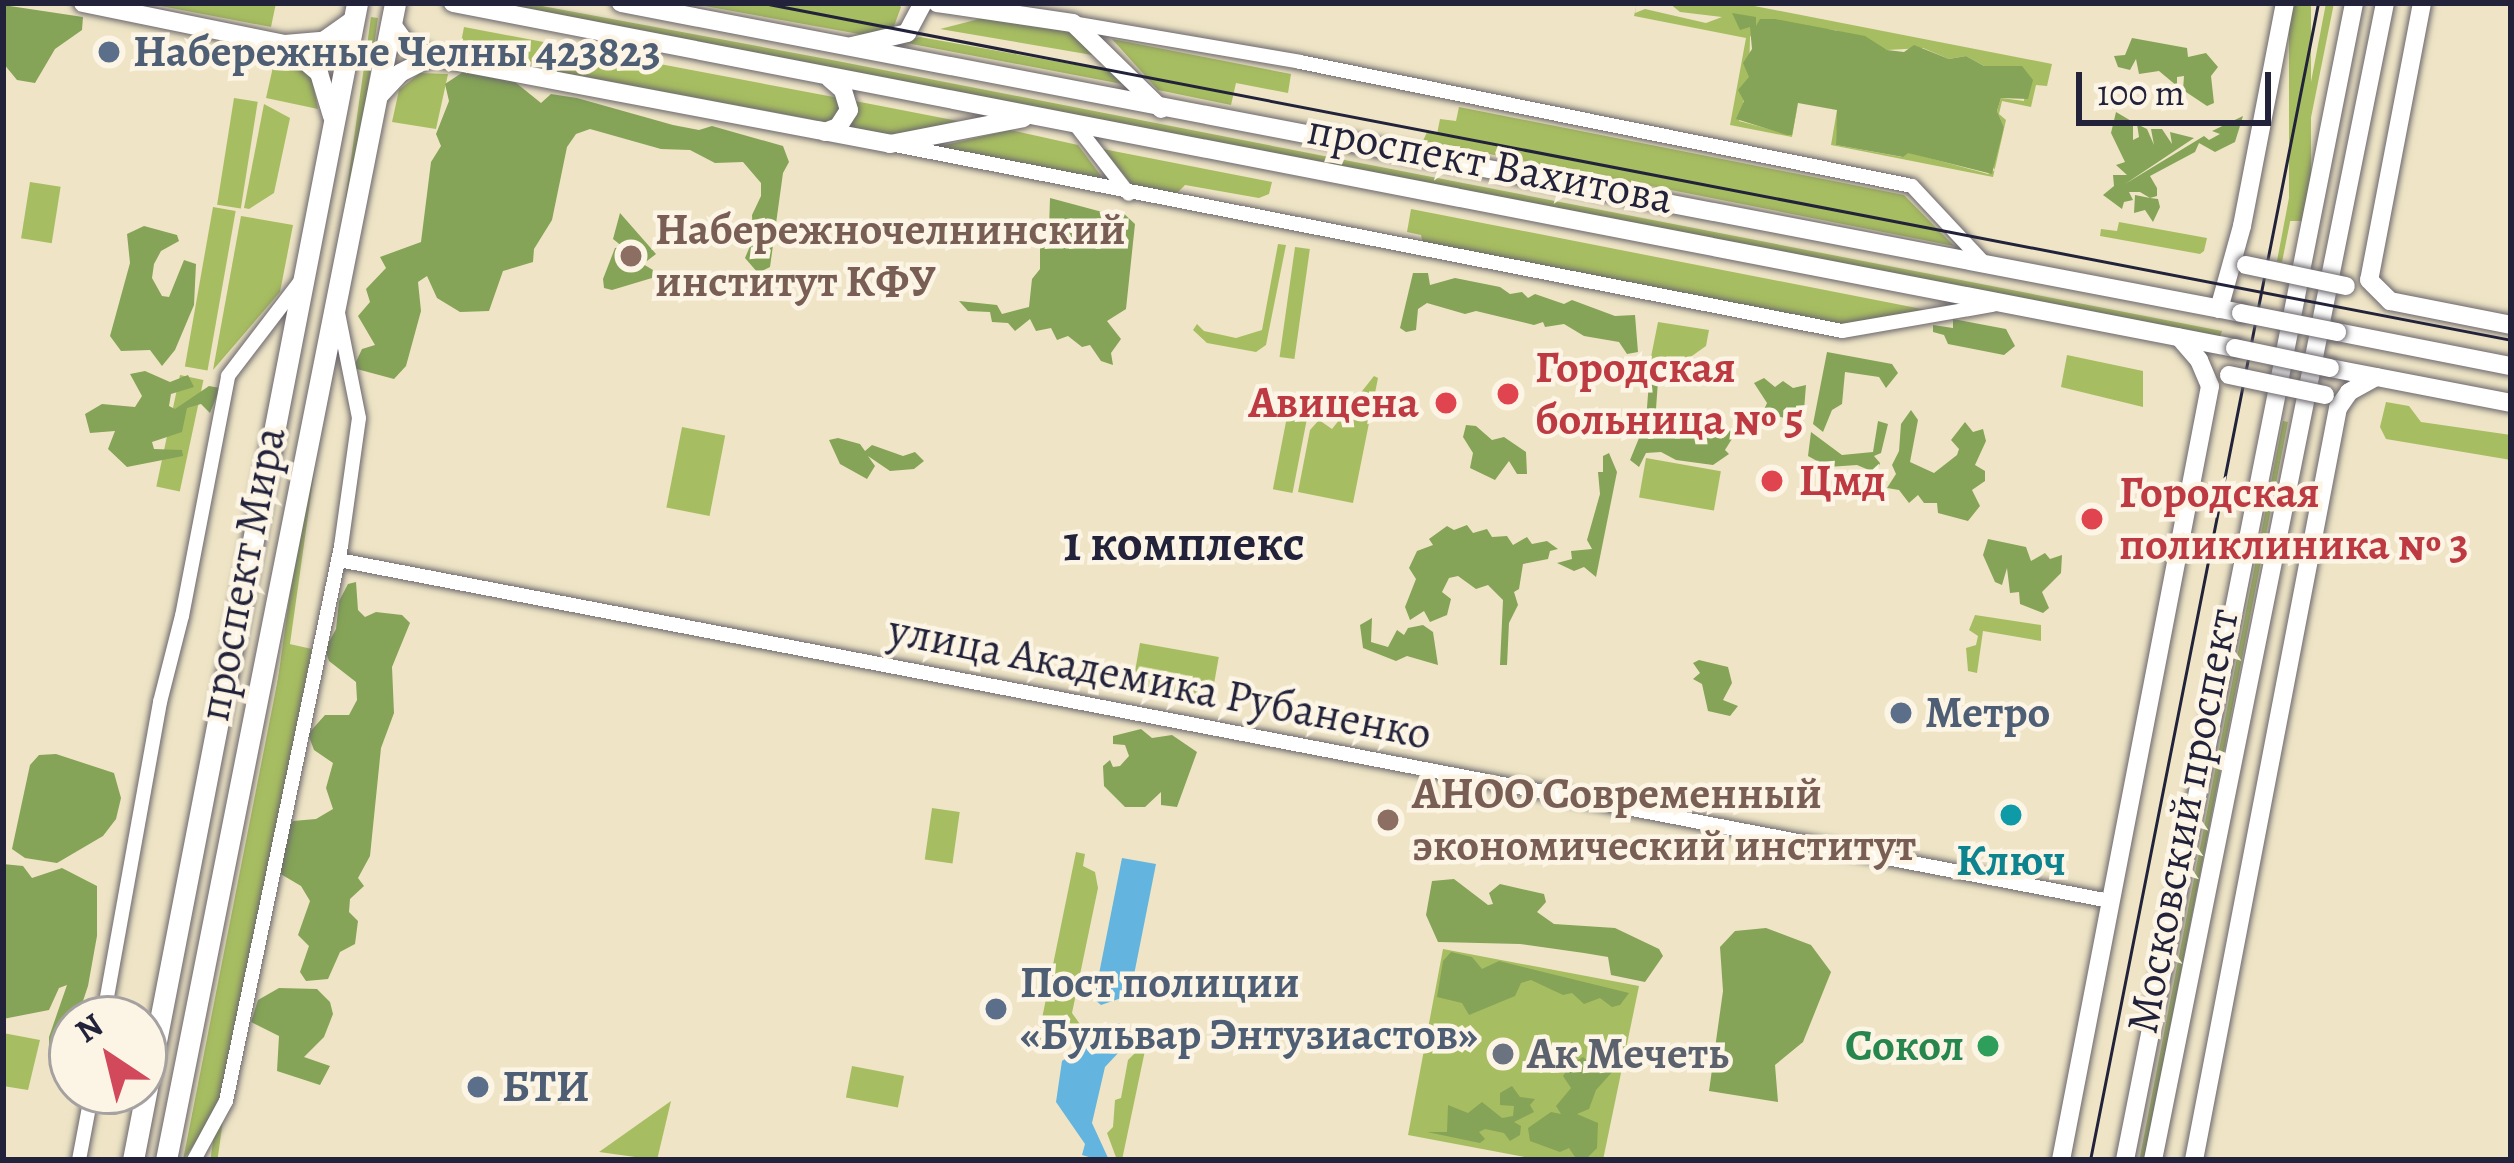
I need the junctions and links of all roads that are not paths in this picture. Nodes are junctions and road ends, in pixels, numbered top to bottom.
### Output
1 (83, 3) edge
2 (453, 3) edge
3 (621, 3) edge
4 (923, 3) edge
5 (937, 3) edge
6 (2285, 3) edge
7 (2354, 3) edge
8 (2385, 3) edge
9 (2422, 3) edge
10 (356, 11) edge
11 (393, 15) edge
12 (1073, 23) junction
13 (285, 44) junction
14 (842, 48) junction
15 (431, 57) junction
16 (829, 78) junction
17 (377, 98) junction
18 (1161, 109) junction
19 (1034, 116) junction
20 (332, 121) junction
21 (1075, 124) junction
22 (825, 132) junction
23 (890, 144) junction
24 (1129, 194) junction
25 (1983, 262) junction
26 (2240, 264) junction
27 (302, 279) junction
28 (2369, 280) junction
29 (338, 289) junction
30 (2002, 303) junction
31 (2219, 309) junction
32 (2511, 325) edge
33 (2178, 337) junction
34 (2511, 366) edge
35 (2376, 377) junction
36 (2210, 386) junction
37 (2332, 401) junction
38 (2511, 403) edge
39 (339, 560) junction
40 (2110, 901) junction
41 (108, 995) edge
42 (87, 1115) edge
43 (2123, 1157) edge
44 (79, 1160) edge
45 (134, 1160) edge
46 (166, 1160) edge
47 (194, 1160) edge
48 (2061, 1160) edge
49 (2153, 1160) edge
50 (2194, 1160) edge

1 - 13 main road
2 - 16 main road, проспект Вахитова
3 - 14 main road, проспект Вахитова
4 - 14 main road
5 - 12 main road
6 - 26 main road
7 - 43 main road, Московский проспект
8 - 49 main road, Московский проспект
9 - 28 main road
10 - 13 main road
10 - 20 main road, проспект Мира
11 - 15 main road
11 - 17 main road, проспект Мира
12 - 18 main road
12 - 25 street
13 - 20 main road
14 - 18 main road, проспект Вахитова
15 - 17 main road
15 - 22 main road
16 - 19 main road, проспект Вахитова
16 - 22 main road
17 - 29 main road, проспект Мира
18 - 25 main road, проспект Вахитова
19 - 21 main road, проспект Вахитова
19 - 23 main road
20 - 27 main road, проспект Мира
21 - 24 street
21 - 30 main road, проспект Вахитова
22 - 23 main road
23 - 24 street
24 - 30 street
25 - 31 main road, проспект Вахитова
26 - 28 main road, bridge
26 - 31 main road
27 - 41 street
27 - 45 main road, проспект Мира
28 - 32 main road
29 - 39 street
29 - 46 main road, проспект Мира
30 - 33 main road, проспект Вахитова
31 - 34 main road, проспект Вахитова, bridge
33 - 35 main road, проспект Вахитова, bridge
33 - 36 main road
35 - 37 main road
35 - 38 main road, проспект Вахитова
36 - 37 main road, bridge
36 - 40 main road
37 - 50 main road
39 - 40 street, улица Академика Рубаненко
39 - 47 street
40 - 48 main road
42 - 44 street

